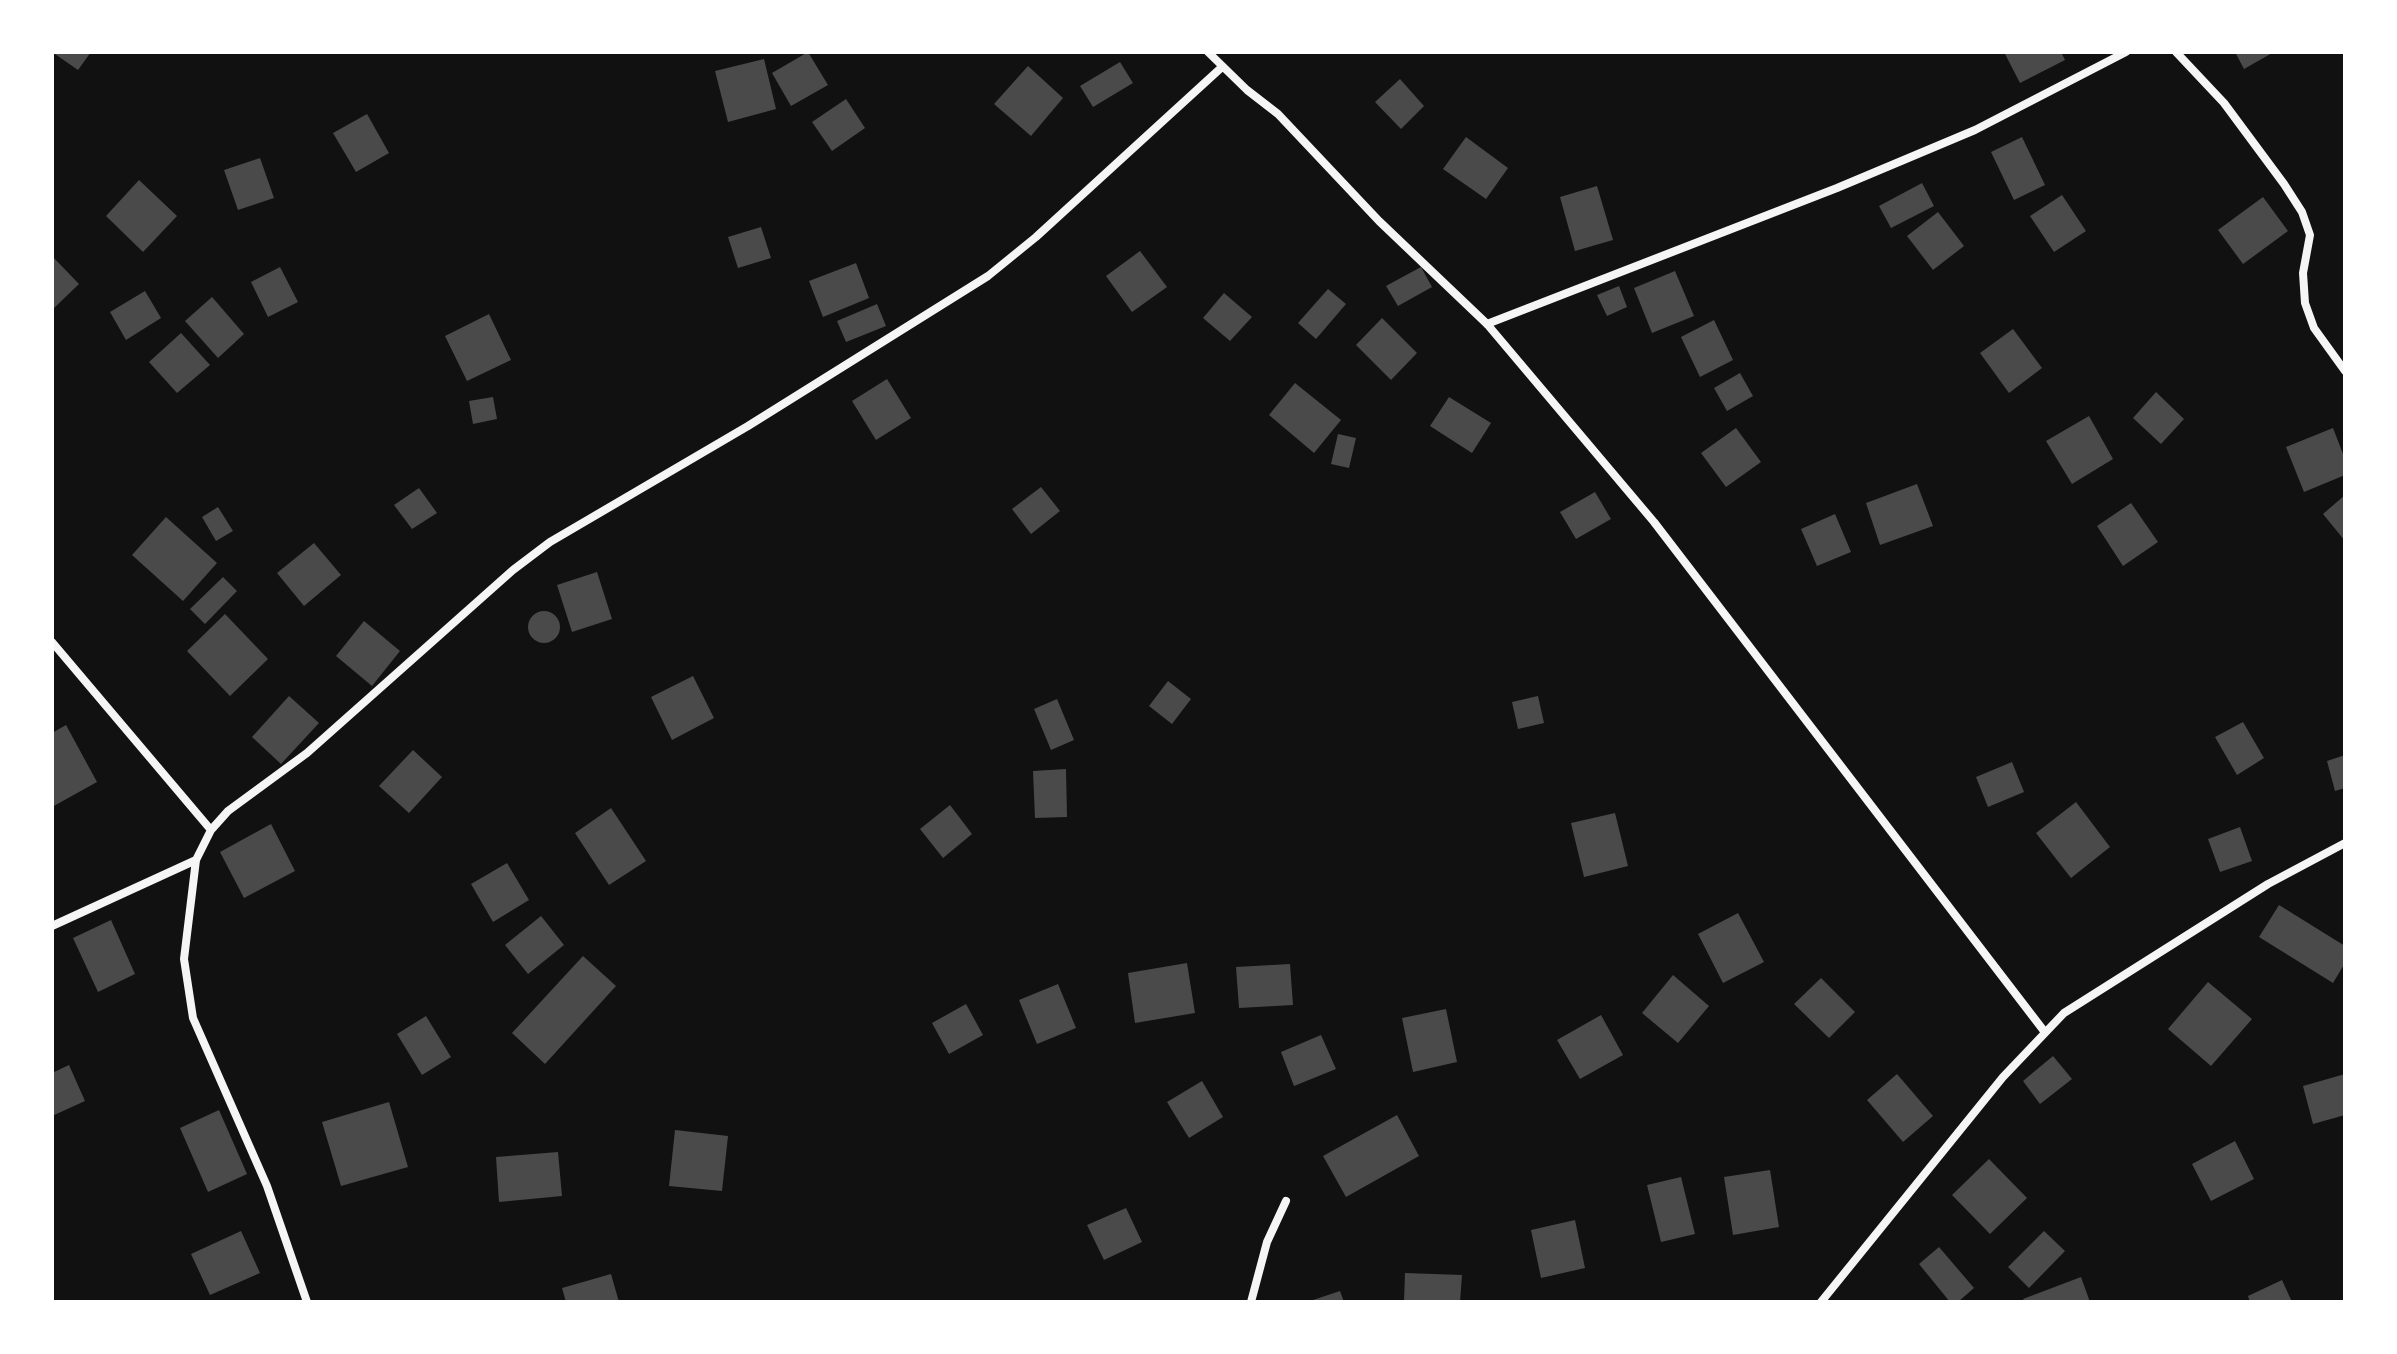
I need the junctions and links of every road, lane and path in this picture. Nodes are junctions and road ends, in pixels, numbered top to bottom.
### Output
1 (1208, 52) edge
2 (2126, 52) edge
3 (2176, 52) edge
4 (1222, 67) junction
5 (1487, 324) junction
6 (2345, 371) edge
7 (52, 642) edge
8 (211, 830) junction
9 (2345, 843) edge
10 (196, 860) junction
11 (52, 926) edge
12 (2044, 1031) junction
13 (1286, 1201) dead end
14 (307, 1302) edge
15 (1251, 1302) edge
16 (1821, 1302) edge

1 - 4 street
2 - 5 street
3 - 6 street
4 - 5 street
4 - 8 street
5 - 12 street
7 - 8 street
8 - 10 street
9 - 12 street
10 - 11 street
10 - 14 street
12 - 16 street
13 - 15 street

